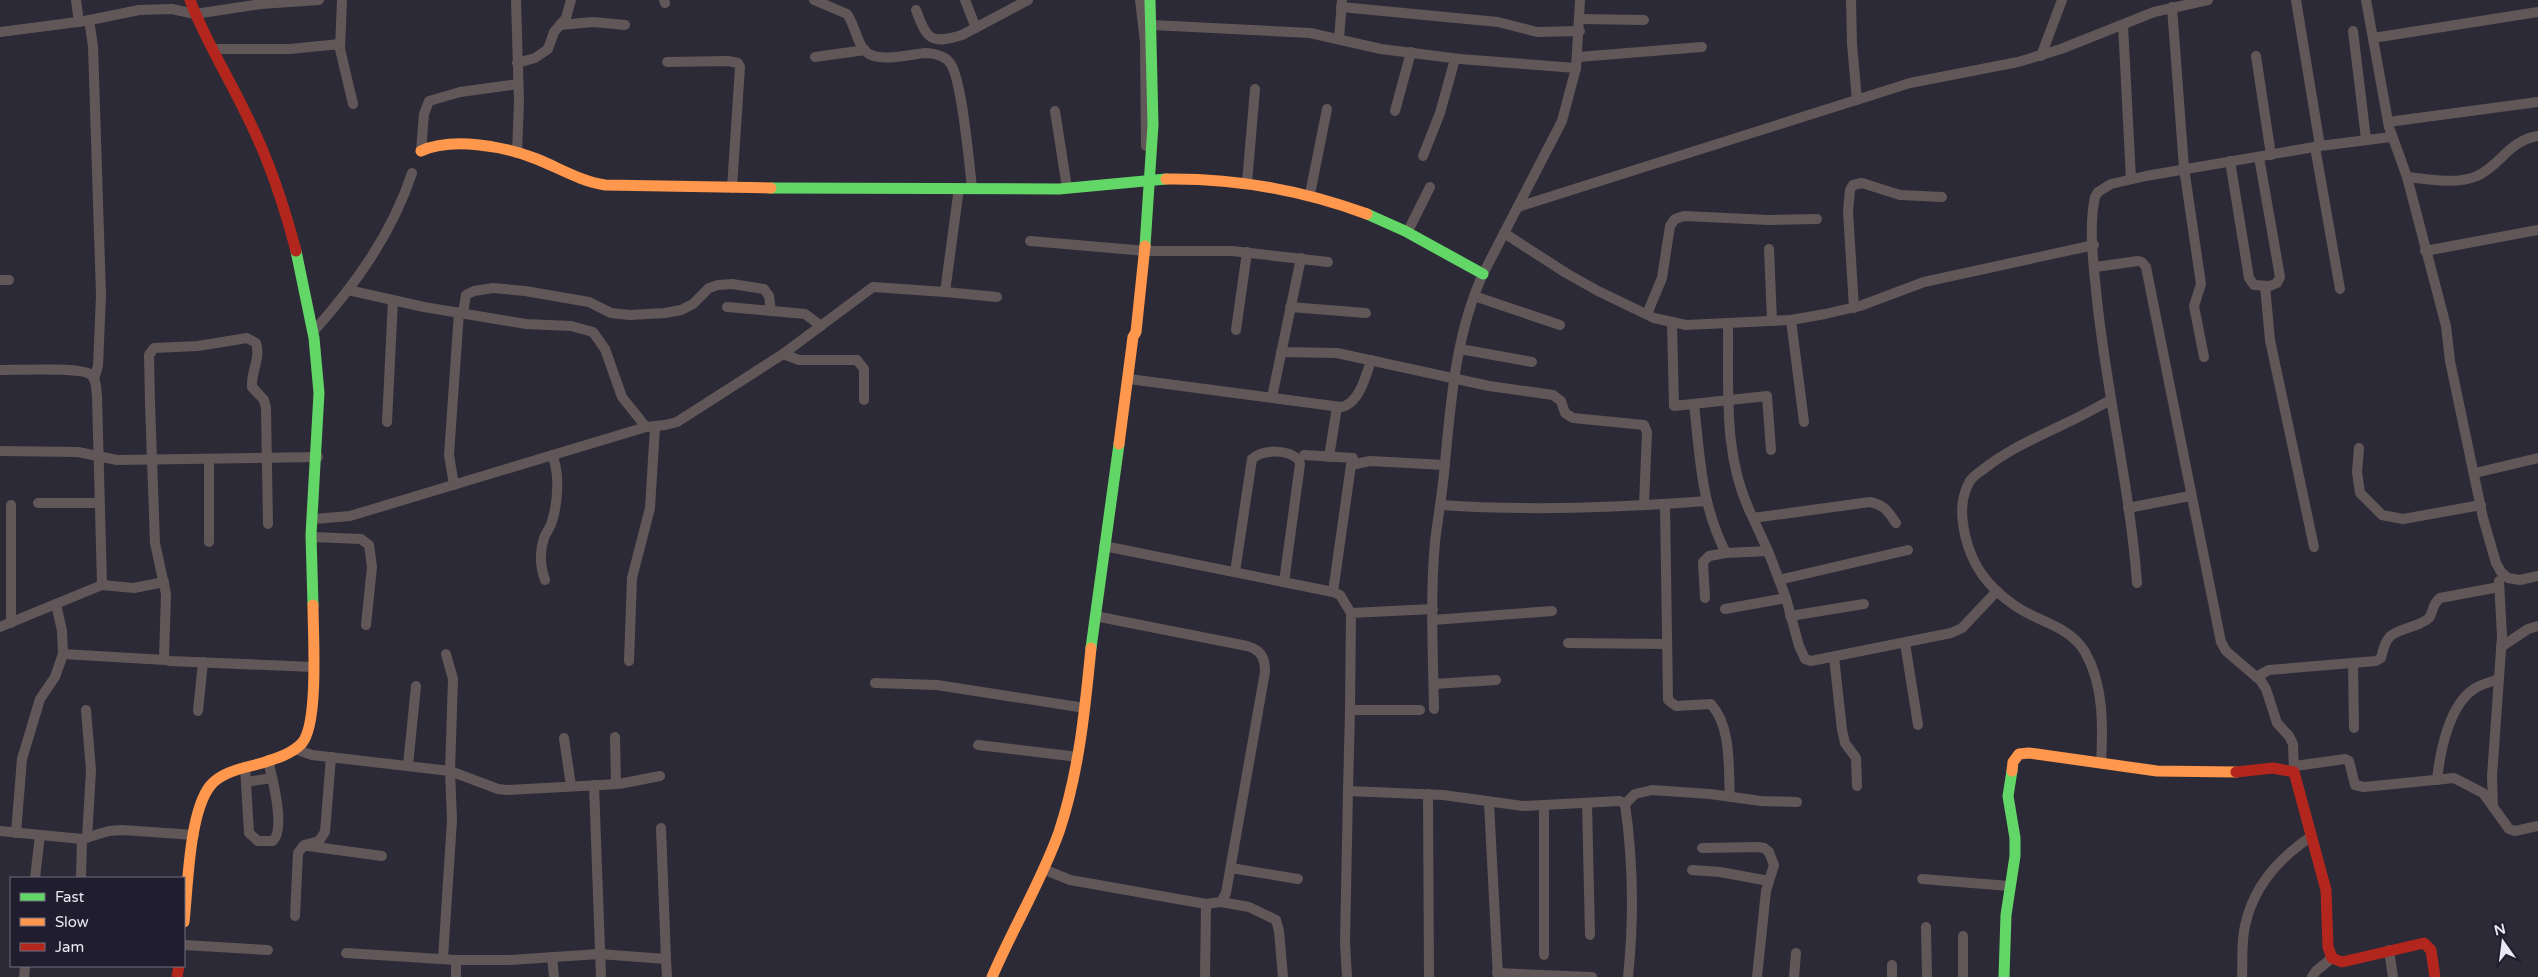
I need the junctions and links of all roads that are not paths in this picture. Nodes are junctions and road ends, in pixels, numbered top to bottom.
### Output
1 (76, 0) edge
2 (190, 0) edge
3 (319, 0) edge
4 (342, 0) edge
5 (516, 0) edge
6 (571, 0) edge
7 (814, 0) edge
8 (966, 0) edge
9 (1028, 0) edge
10 (1140, 0) edge
11 (1150, 0) edge
12 (1580, 0) edge
13 (1851, 0) edge
14 (2062, 0) edge
15 (2208, 0) edge
16 (2296, 0) edge
17 (2366, 0) edge
18 (2196, 1) edge
19 (1342, 4) edge
20 (2172, 7) junction
21 (916, 10) dead end
22 (2538, 12) edge
23 (195, 14) junction
24 (1580, 19) junction
25 (1644, 20) dead end
26 (84, 21) junction
27 (560, 25) junction
28 (625, 25) dead end
29 (1152, 25) junction
30 (2124, 26) junction
31 (976, 28) junction
32 (1580, 31) junction
33 (2353, 31) dead end
34 (0, 32) edge
35 (2373, 38) junction
36 (1339, 39) junction
37 (340, 44) junction
38 (1702, 47) dead end
39 (214, 49) junction
40 (865, 50) junction
41 (1411, 52) junction
42 (2041, 56) junction
43 (2256, 56) dead end
44 (815, 57) dead end
45 (1578, 57) junction
46 (1455, 58) junction
47 (667, 62) dead end
48 (517, 63) junction
49 (1576, 68) junction
50 (518, 84) junction
51 (1255, 89) dead end
52 (1857, 100) junction
53 (2538, 102) edge
54 (353, 104) dead end
55 (1327, 109) dead end
56 (1055, 111) dead end
57 (1395, 112) dead end
58 (2388, 122) junction
59 (2538, 136) edge
60 (2391, 137) junction
61 (2366, 139) junction
62 (2317, 146) junction
63 (422, 151) joint
64 (517, 153) junction
65 (2272, 155) junction
66 (1423, 156) dead end
67 (2259, 157) junction
68 (2230, 161) junction
69 (2184, 168) junction
70 (412, 173) dead end
71 (2407, 177) junction
72 (2131, 179) junction
73 (1149, 180) junction
74 (1247, 183) junction
75 (972, 187) junction
76 (1430, 187) dead end
77 (732, 188) junction
78 (960, 188) junction
79 (1067, 188) junction
80 (1310, 194) junction
81 (1942, 197) dead end
82 (1518, 206) junction
83 (1817, 219) dead end
84 (1408, 230) junction
85 (2538, 230) edge
86 (1504, 233) junction
87 (1030, 241) dead end
88 (2094, 246) junction
89 (1769, 249) dead end
90 (1143, 250) junction
91 (2425, 251) junction
92 (1247, 252) junction
93 (1301, 258) junction
94 (1328, 262) dead end
95 (2095, 266) junction
96 (1483, 274) junction
97 (2265, 286) junction
98 (2340, 289) dead end
99 (348, 290) junction
100 (945, 292) junction
101 (1474, 296) junction
102 (997, 297) dead end
103 (393, 300) junction
104 (727, 307) dead end
105 (1290, 307) junction
106 (1854, 308) junction
107 (771, 310) junction
108 (461, 313) junction
109 (1366, 313) dead end
110 (1647, 314) junction
111 (1792, 320) junction
112 (1772, 321) junction
113 (1672, 324) junction
114 (1728, 324) junction
115 (1560, 325) dead end
116 (821, 326) junction
117 (1236, 330) dead end
118 (313, 332) junction
119 (1460, 349) junction
120 (1281, 352) junction
121 (783, 354) junction
122 (2204, 358) dead end
123 (1371, 360) junction
124 (1532, 362) dead end
125 (0, 370) edge
126 (1455, 378) junction
127 (94, 379) junction
128 (1129, 379) junction
129 (1272, 397) junction
130 (1729, 399) junction
131 (864, 400) dead end
132 (2111, 400) junction
133 (1694, 404) junction
134 (1337, 407) junction
135 (387, 422) dead end
136 (1804, 422) dead end
137 (651, 427) junction
138 (2359, 448) dead end
139 (1772, 450) dead end
140 (0, 451) edge
141 (1304, 454) dead end
142 (552, 455) junction
143 (96, 456) junction
144 (318, 456) junction
145 (1329, 457) junction
146 (267, 458) junction
147 (1353, 458) dead end
148 (2538, 458) edge
149 (209, 459) junction
150 (153, 460) junction
151 (1445, 465) junction
152 (2475, 473) junction
153 (454, 485) junction
154 (2190, 496) junction
155 (1706, 501) junction
156 (38, 503) dead end
157 (99, 503) junction
158 (1665, 504) junction
159 (11, 505) dead end
160 (1441, 505) junction
161 (1644, 505) junction
162 (2481, 505) junction
163 (2128, 508) junction
164 (1753, 518) junction
165 (314, 519) junction
166 (1896, 523) dead end
167 (268, 524) dead end
168 (312, 537) junction
169 (209, 542) dead end
170 (1104, 546) junction
171 (2314, 547) dead end
172 (1908, 550) dead end
173 (1768, 551) junction
174 (1726, 553) junction
175 (1235, 572) junction
176 (2501, 572) junction
177 (2538, 576) edge
178 (544, 580) dead end
179 (1779, 580) junction
180 (164, 582) junction
181 (1284, 582) junction
182 (2137, 583) dead end
183 (102, 585) junction
184 (2498, 587) junction
185 (1997, 591) junction
186 (1333, 592) junction
187 (1705, 598) dead end
188 (1786, 598) junction
189 (56, 604) junction
190 (1864, 604) dead end
191 (1432, 609) junction
192 (1725, 609) dead end
193 (1552, 611) dead end
194 (1351, 613) junction
195 (1095, 616) junction
196 (1790, 616) junction
197 (1433, 620) junction
198 (11, 623) junction
199 (366, 625) dead end
200 (2538, 626) edge
201 (0, 627) edge
202 (1568, 643) dead end
203 (1905, 643) junction
204 (1666, 644) junction
205 (2501, 647) junction
206 (63, 654) junction
207 (446, 654) dead end
208 (1834, 657) junction
209 (165, 660) junction
210 (629, 661) dead end
211 (203, 662) junction
212 (2353, 663) junction
213 (313, 667) junction
214 (2256, 677) junction
215 (2499, 679) junction
216 (1496, 680) dead end
217 (875, 683) dead end
218 (1434, 684) junction
219 (416, 686) dead end
220 (1085, 708) junction
221 (1434, 709) dead end
222 (86, 710) dead end
223 (1350, 710) junction
224 (1420, 710) dead end
225 (198, 711) dead end
226 (1918, 725) dead end
227 (2354, 728) dead end
228 (615, 737) dead end
229 (564, 738) dead end
230 (978, 745) dead end
231 (295, 749) junction
232 (331, 757) junction
233 (1078, 757) junction
234 (268, 760) junction
235 (2100, 763) junction
236 (408, 765) junction
237 (245, 768) junction
238 (2294, 769) junction
239 (450, 771) junction
240 (660, 776) dead end
241 (272, 778) junction
242 (2437, 780) junction
243 (246, 782) junction
244 (616, 784) junction
245 (594, 785) junction
246 (571, 786) junction
247 (1857, 786) dead end
248 (1348, 791) junction
249 (1428, 794) junction
250 (1730, 797) junction
251 (1489, 802) junction
252 (1587, 802) junction
253 (1797, 802) dead end
254 (1625, 804) junction
255 (1544, 805) junction
256 (2493, 807) junction
257 (2538, 826) edge
258 (661, 828) dead end
259 (0, 831) edge
260 (16, 833) junction
261 (40, 835) junction
262 (194, 835) junction
263 (2312, 836) junction
264 (85, 839) junction
265 (304, 845) junction
266 (1702, 848) dead end
267 (382, 856) dead end
268 (1231, 868) junction
269 (1043, 869) junction
270 (1692, 870) dead end
271 (35, 877) edge
272 (81, 877) edge
273 (1298, 879) dead end
274 (1922, 879) dead end
275 (1769, 881) junction
276 (2010, 886) junction
277 (1221, 902) junction
278 (1206, 904) junction
279 (185, 908) edge
280 (295, 916) dead end
281 (1926, 927) dead end
282 (1590, 935) dead end
283 (1963, 936) dead end
284 (185, 945) edge
285 (268, 950) dead end
286 (2389, 950) junction
287 (346, 953) dead end
288 (1796, 953) dead end
289 (599, 954) junction
290 (1544, 955) dead end
291 (552, 957) junction
292 (442, 958) junction
293 (666, 958) junction
294 (2332, 958) junction
295 (456, 960) junction
296 (1892, 965) dead end
297 (1498, 975) edge
298 (2242, 976) edge
299 (456, 977) edge
300 (554, 977) edge
301 (601, 977) edge
302 (667, 977) edge
303 (992, 977) edge
304 (1205, 977) edge
305 (1283, 977) edge
306 (1347, 977) edge
307 (1430, 977) edge
308 (1592, 977) edge
309 (1628, 977) edge
310 (1757, 977) edge
311 (1794, 977) edge
312 (1892, 977) edge
313 (1926, 977) edge
314 (1963, 977) edge
315 (2004, 977) edge
316 (2312, 977) edge
317 (2394, 977) edge
318 (2435, 977) edge

1 - 26 street
2 - 23 street
3 - 23 street
4 - 37 street
5 - 48 street
6 - 27 street
7 - 40 street
8 - 31 street
9 - 31 street
10 - 73 street
11 - 29 street
12 - 24 street
13 - 52 street
14 - 42 street
15 - 18 street
16 - 62 street
17 - 35 street
18 - 20 street
19 - 32 street
19 - 36 street
20 - 30 street
20 - 69 street
21 - 31 street
22 - 35 street
23 - 26 street
23 - 39 street
24 - 25 street
24 - 32 street
26 - 34 street
26 - 127 street
27 - 28 street
27 - 48 street
29 - 36 street
29 - 73 street
30 - 42 street
30 - 72 street
32 - 45 street
33 - 61 street
35 - 58 street
36 - 41 street
37 - 39 street
37 - 54 street
38 - 45 street
39 - 118 street
40 - 44 street
40 - 75 street
41 - 46 street
41 - 57 street
42 - 52 street
43 - 65 street
45 - 49 street
46 - 49 street
46 - 66 street
47 - 77 street
48 - 50 street
49 - 82 street
50 - 63 street
50 - 64 street
51 - 74 street
52 - 82 street
53 - 58 street
55 - 80 street
56 - 79 street
58 - 60 street
59 - 71 street
60 - 61 street
60 - 71 street
61 - 62 street
62 - 65 street
62 - 98 street
63 - 64 street
64 - 77 street
65 - 67 street
67 - 68 street
67 - 97 street
68 - 69 street
68 - 97 street
69 - 72 street
69 - 122 street
70 - 99 street
71 - 91 street
72 - 88 street
73 - 74 street
73 - 79 street
73 - 90 street
74 - 80 street
75 - 78 street
75 - 79 street
76 - 84 street
77 - 78 street
78 - 100 street
80 - 84 street
81 - 106 street
82 - 86 street
83 - 110 street
84 - 96 street
85 - 91 street
86 - 96 street
86 - 110 street
87 - 90 street
88 - 95 street
88 - 106 street
89 - 112 street
90 - 92 street
90 - 128 street
91 - 152 street
92 - 93 street
92 - 117 street
93 - 94 street
93 - 105 street
95 - 132 street
95 - 154 street
96 - 101 street
97 - 171 street
99 - 103 street
99 - 118 street
100 - 102 street
100 - 116 street
101 - 115 street
101 - 119 street
103 - 108 street
103 - 135 street
104 - 107 street
105 - 109 street
105 - 120 street
106 - 111 street
107 - 108 street
107 - 116 street
108 - 137 street
108 - 153 street
110 - 113 street
111 - 112 street
111 - 136 street
112 - 114 street
113 - 114 street
113 - 133 street
114 - 130 street
116 - 121 street
118 - 144 street
119 - 124 street
119 - 126 street
120 - 123 street
120 - 129 street
121 - 131 street
121 - 137 street
123 - 126 street
123 - 134 street
125 - 127 street
126 - 151 street
126 - 161 street
127 - 143 street
128 - 129 street
128 - 170 street
129 - 134 street
130 - 133 street
130 - 139 street
130 - 164 street
132 - 163 street
132 - 185 street
133 - 155 street
134 - 145 street
137 - 142 street
137 - 210 street
138 - 162 street
140 - 143 street
141 - 145 street
142 - 153 street
142 - 178 street
143 - 150 street
143 - 157 street
144 - 146 street
144 - 165 street
145 - 147 street
146 - 149 street
146 - 150 street
146 - 167 street
148 - 152 street
149 - 150 street
149 - 169 street
150 - 180 street
151 - 160 street
151 - 186 street
152 - 162 street
153 - 165 street
154 - 163 street
154 - 214 street
155 - 158 street
155 - 174 street
156 - 157 street
157 - 183 street
158 - 161 street
158 - 204 street
159 - 198 street
160 - 161 street
160 - 191 street
162 - 176 street
163 - 182 street
164 - 166 street
164 - 173 street
165 - 168 street
168 - 199 street
168 - 213 street
170 - 175 street
170 - 195 street
172 - 179 street
173 - 174 street
173 - 179 street
174 - 187 street
175 - 181 street
175 - 181 street
176 - 177 street
176 - 184 street
179 - 188 street
180 - 183 street
180 - 209 street
181 - 186 street
183 - 189 street
184 - 205 street
184 - 212 street
185 - 203 street
185 - 235 street
186 - 194 street
188 - 192 street
188 - 196 street
189 - 198 street
189 - 206 street
190 - 196 street
191 - 194 street
191 - 197 street
193 - 197 street
194 - 223 street
195 - 220 street
195 - 268 street
196 - 208 street
197 - 218 street
198 - 201 street
200 - 205 street
202 - 204 street
203 - 208 street
203 - 226 street
204 - 250 street
205 - 215 street
206 - 209 street
206 - 260 street
207 - 239 street
208 - 247 street
209 - 211 street
211 - 213 street
211 - 225 street
212 - 214 street
212 - 227 street
213 - 231 street
214 - 238 street
215 - 242 street
215 - 256 street
216 - 218 street
217 - 220 street
218 - 221 street
219 - 236 street
220 - 233 street
222 - 264 street
223 - 224 street
223 - 248 street
228 - 244 street
229 - 246 street
230 - 233 street
231 - 232 street
231 - 234 street
232 - 236 street
232 - 265 street
233 - 269 street
234 - 237 street
234 - 241 street
235 - 238 street
235 - 276 street
236 - 239 street
237 - 243 street
237 - 262 street
238 - 242 street
238 - 263 street
239 - 246 street
239 - 292 street
240 - 244 street
241 - 243 street
241 - 243 street
242 - 256 street
244 - 245 street
245 - 246 street
245 - 289 street
248 - 249 street
248 - 306 street
249 - 251 street
249 - 307 street
250 - 253 street
250 - 254 street
251 - 255 street
251 - 297 street
252 - 254 street
252 - 255 street
252 - 282 street
254 - 309 street
255 - 290 street
256 - 257 street
258 - 293 street
259 - 260 street
260 - 261 street
261 - 264 street
261 - 271 street
262 - 264 street
262 - 279 street
263 - 294 street
263 - 298 street
264 - 272 street
265 - 267 street
265 - 280 street
266 - 275 street
268 - 273 street
268 - 277 street
269 - 278 street
269 - 303 street
270 - 275 street
274 - 276 street
275 - 310 street
276 - 315 street
277 - 278 street
277 - 305 street
278 - 304 street
281 - 313 street
283 - 314 street
284 - 285 street
286 - 294 street
286 - 317 street
286 - 318 street
287 - 292 street
288 - 311 street
289 - 291 street
289 - 293 street
289 - 301 street
291 - 295 street
291 - 300 street
292 - 295 street
293 - 302 street
294 - 316 street
295 - 299 street
296 - 312 street
297 - 308 street

